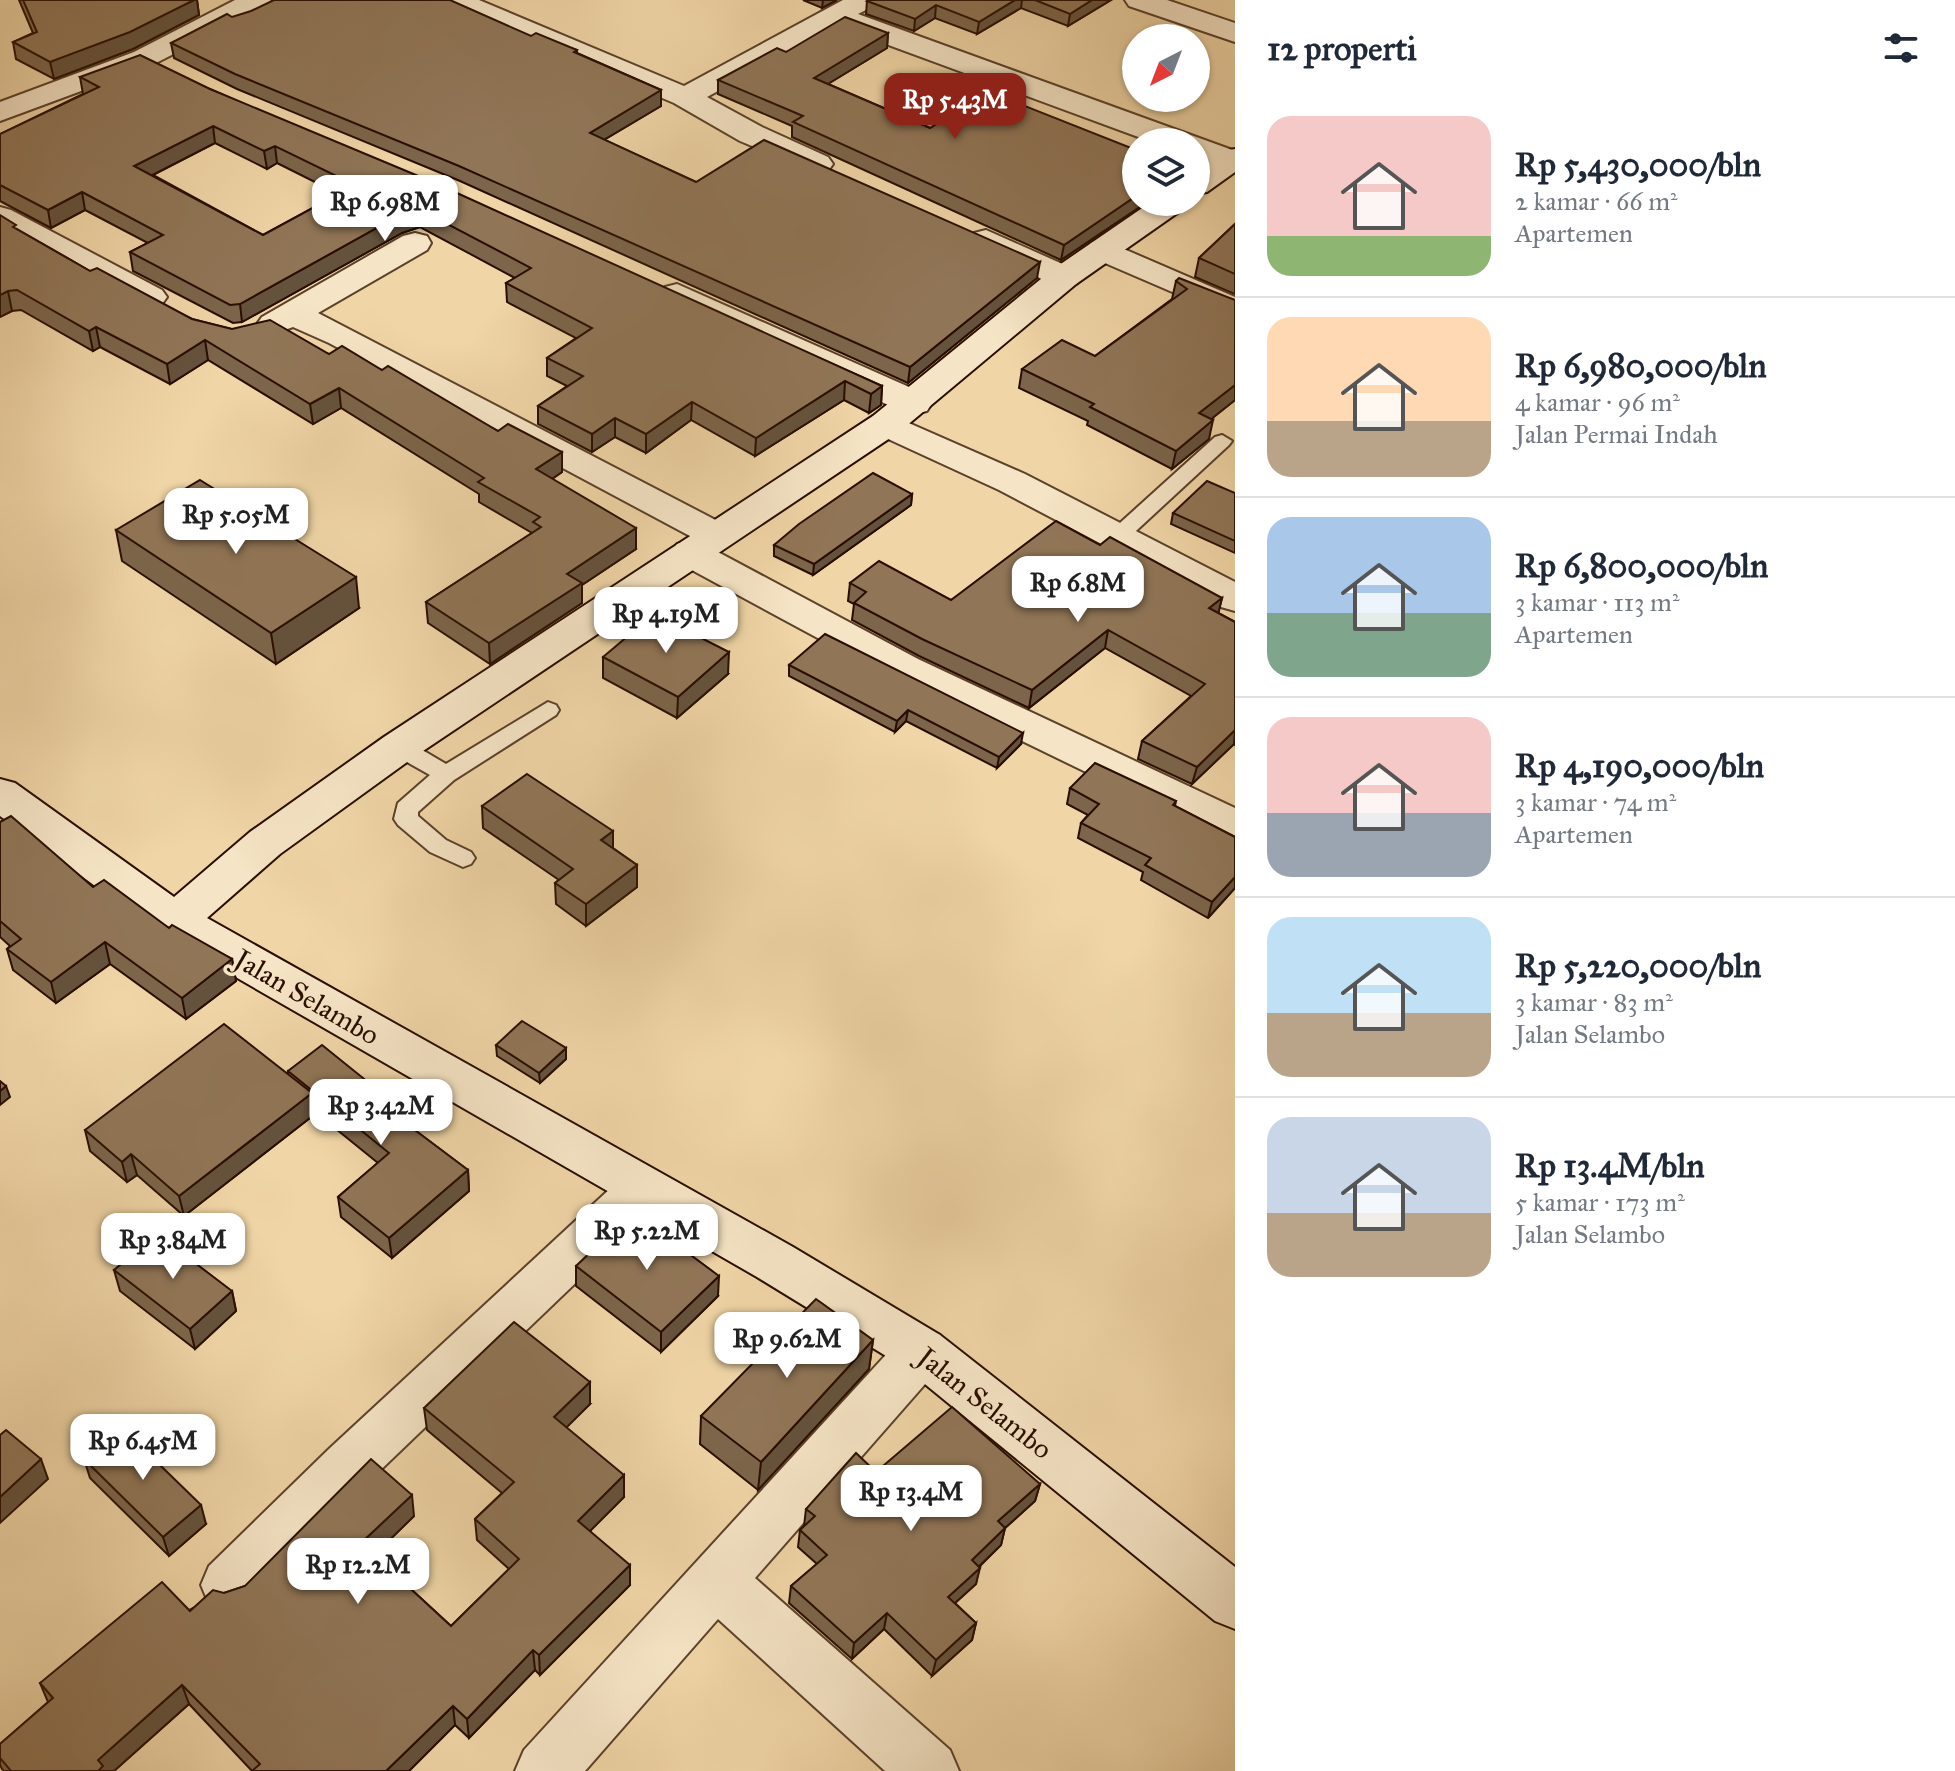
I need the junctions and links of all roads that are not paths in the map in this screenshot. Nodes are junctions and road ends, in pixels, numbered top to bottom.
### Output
1 (189, 0) edge
2 (257, 0) edge
3 (455, 0) edge
4 (864, 0) edge
5 (1139, 0) edge
6 (836, 16) junction
7 (226, 17) junction
8 (1235, 33) edge
9 (144, 58) junction
10 (184, 78) edge
11 (685, 97) junction
12 (0, 112) edge
13 (1143, 128) edge
14 (1210, 152) edge
15 (1234, 160) edge
16 (841, 175) edge
17 (1210, 176) edge
18 (1152, 216) edge
19 (0, 217) edge
20 (953, 225) edge
21 (415, 243) dead end
22 (1103, 250) junction
23 (1064, 277) junction
24 (648, 281) edge
25 (1235, 309) edge
26 (293, 314) junction
27 (182, 315) edge
28 (239, 336) edge
29 (900, 413) junction
30 (1222, 441) dead end
31 (1117, 537) junction
32 (703, 544) junction
33 (1235, 598) edge
34 (548, 710) dead end
35 (399, 747) junction
36 (446, 774) junction
37 (0, 794) edge
38 (1235, 826) edge
39 (463, 858) dead end
40 (175, 921) junction
41 (643, 1188) junction
42 (922, 1351) junction
43 (716, 1580) junction
44 (229, 1585) dead end
45 (1228, 1589) edge
46 (545, 1771) edge
47 (929, 1771) edge

1 - 7 street
2 - 7 street
3 - 11 street
4 - 6 street
5 - 8 street
6 - 11 street
6 - 13 street
7 - 9 street
9 - 10 street
9 - 12 street
11 - 16 street
14 - 15 street
15 - 17 street
18 - 22 street
19 - 27 street
20 - 23 street
21 - 26 street
22 - 23 street
22 - 25 street
23 - 29 street
24 - 29 street
26 - 28 street
26 - 32 street
29 - 31 street
29 - 32 street
30 - 31 lane
31 - 33 street
32 - 35 street
32 - 38 street
34 - 36 lane
35 - 36 lane
35 - 40 street
36 - 39 lane
37 - 40 street, Jalan Selambo
40 - 41 street, Jalan Selambo
41 - 42 street, Jalan Selambo
41 - 44 street
42 - 43 street
42 - 45 street, Jalan Selambo
43 - 46 street
43 - 47 street

